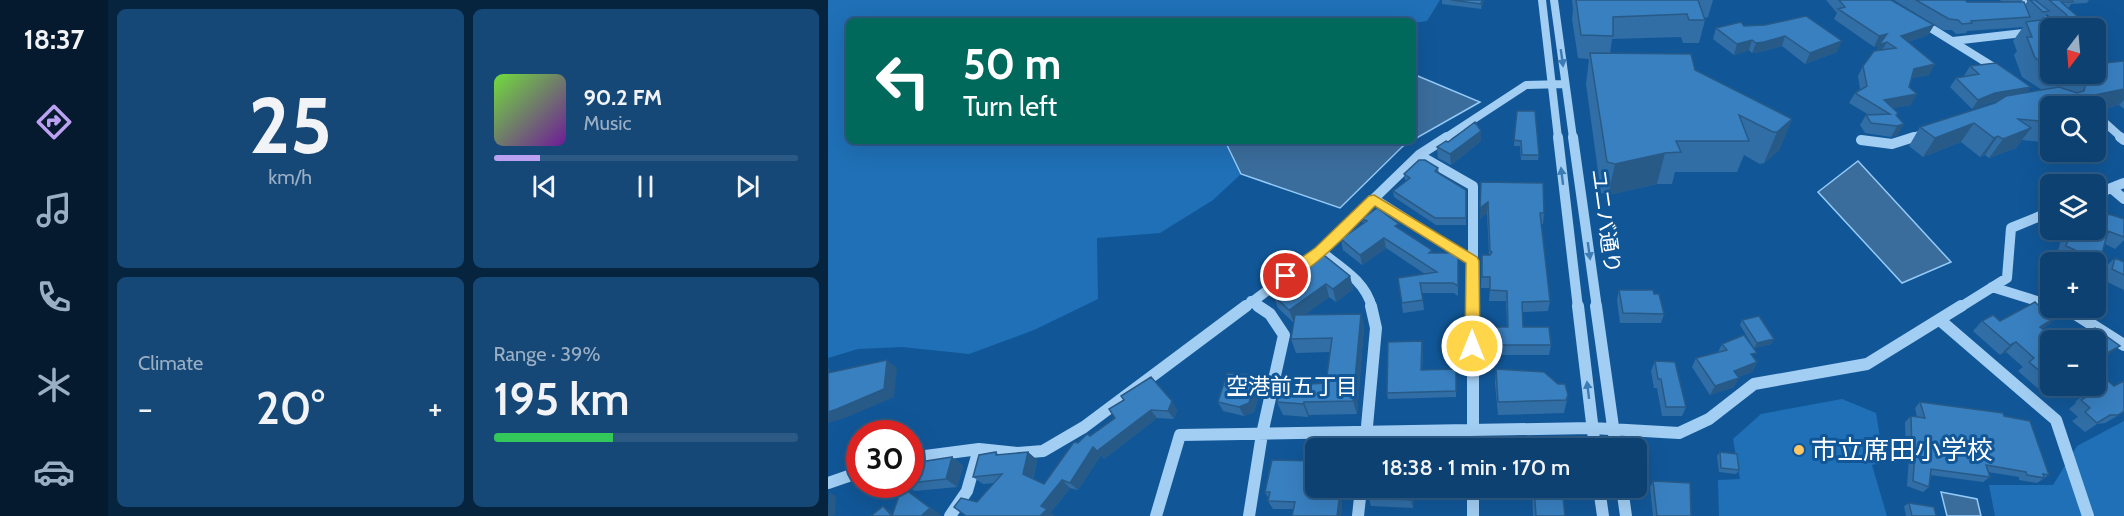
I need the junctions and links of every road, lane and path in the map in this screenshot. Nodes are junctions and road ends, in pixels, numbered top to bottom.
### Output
1 (1542, 0) edge
2 (1554, 0) edge
3 (2019, 0) edge
4 (1908, 14) edge
5 (2040, 18) edge
6 (2040, 30) edge
7 (1953, 41) junction
8 (2008, 76) edge
9 (1551, 84) junction
10 (1565, 84) junction
11 (2106, 124) edge
12 (1942, 127) edge
13 (1861, 140) dead end
14 (2124, 140) edge
15 (1419, 155) junction
16 (2124, 183) edge
17 (2111, 188) junction
18 (2106, 190) edge
19 (1374, 199) junction
20 (2124, 199) edge
21 (2040, 216) edge
22 (1320, 251) junction
23 (1472, 261) junction
24 (1992, 287) junction
25 (1251, 301) junction
26 (2040, 302) edge
27 (2082, 318) edge
28 (1941, 321) junction
29 (2123, 343) edge
30 (1592, 428) junction
31 (1614, 429) junction
32 (1473, 430) junction
33 (1366, 432) junction
34 (1262, 434) junction
35 (1366, 438) edge
36 (1473, 438) edge
37 (1593, 438) edge
38 (1615, 438) edge
39 (980, 449) junction
40 (924, 456) edge
41 (846, 477) edge
42 (828, 483) edge
43 (1360, 498) edge
44 (1473, 498) edge
45 (1600, 498) edge
46 (1623, 498) edge
47 (950, 516) edge
48 (1156, 516) edge
49 (1250, 516) edge
50 (1358, 516) edge
51 (1473, 516) edge
52 (1603, 516) edge
53 (1626, 516) edge
54 (2088, 516) edge

1 - 9 street, ユニバ通り
2 -> 10 street, ユニバ通り
3 - 5 street
4 - 7 street
6 - 7 street
7 - 8 street
9 - 10 street
9 - 15 street
30 -> 9 street, ユニバ通り
10 -> 31 street, ユニバ通り
11 - 14 street
12 - 13 street
15 - 19 street
15 - 23 street
16 - 17 street
17 - 18 street
17 - 20 street
19 - 22 street
19 - 23 street
21 - 24 street
22 - 25 street
22 - 33 street
23 - 32 street
24 - 26 street
24 - 28 street
25 - 34 street
25 - 39 street
27 - 29 street
28 - 31 street
28 - 54 street
30 - 31 street
30 - 32 street
30 - 37 street, ユニバ通り
31 - 38 street, ユニバ通り
32 - 33 street
32 - 36 street
33 - 34 street
33 - 35 street
34 - 48 street
34 - 49 street
39 - 40 street
39 - 47 street
41 - 42 street
43 - 50 street
44 - 51 street
45 - 52 street
46 - 53 street

